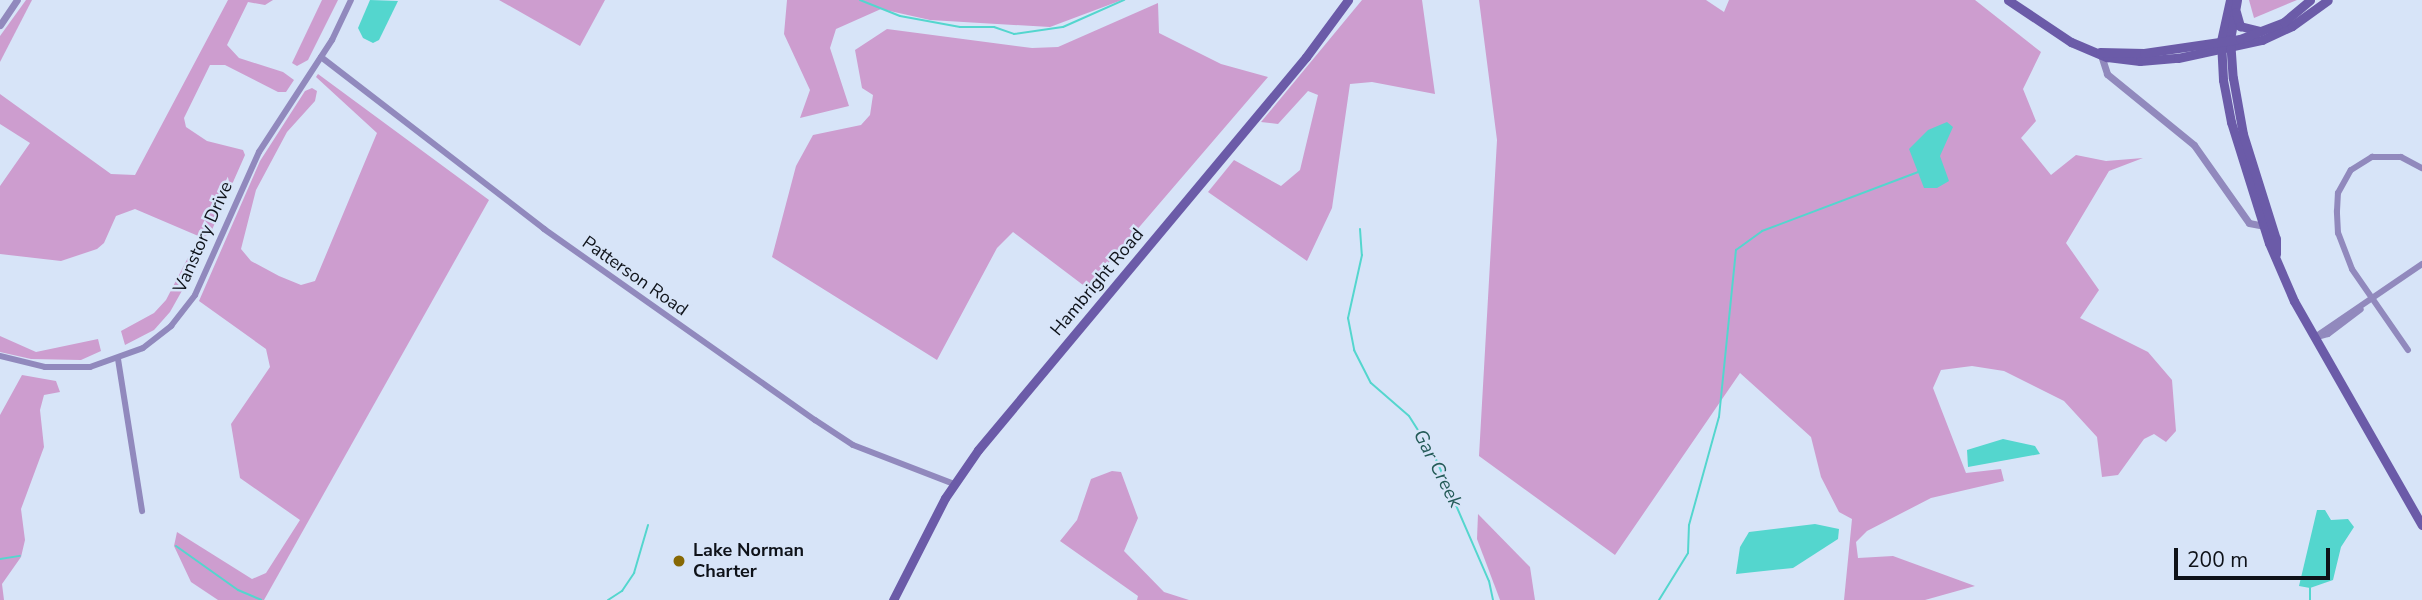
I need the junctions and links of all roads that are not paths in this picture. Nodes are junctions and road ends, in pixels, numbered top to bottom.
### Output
1 (17, 0) edge
2 (352, 0) edge
3 (1348, 0) edge
4 (2008, 0) edge
5 (2310, 0) edge
6 (2328, 0) edge
7 (2235, 1) edge
8 (0, 25) edge
9 (2261, 32) junction
10 (2225, 45) junction
11 (2100, 52) junction
12 (321, 57) junction
13 (2422, 169) edge
14 (2264, 226) junction
15 (2276, 256) junction
16 (2422, 264) edge
17 (2376, 299) junction
18 (2315, 338) junction
19 (2408, 350) dead end
20 (0, 356) edge
21 (118, 359) junction
22 (954, 484) junction
23 (142, 511) dead end
24 (2422, 526) edge
25 (893, 600) edge

1 - 8 street
2 - 12 street, Vanstory Drive
3 - 22 main road, Hambright Road
4 - 11 main road
5 - 9 main road
6 - 10 main road
7 - 9 main road
7 - 10 main road
9 - 10 main road
10 - 11 main road
10 - 14 main road
10 - 15 main road
11 - 14 street
12 - 21 street, Vanstory Drive
12 - 22 street, Patterson Road
13 - 17 street
14 - 15 main road
15 - 18 main road
16 - 17 street
17 - 18 street
17 - 19 street
18 - 24 main road
20 - 21 street, Vanstory Drive
21 - 23 street
22 - 25 main road, Hambright Road

